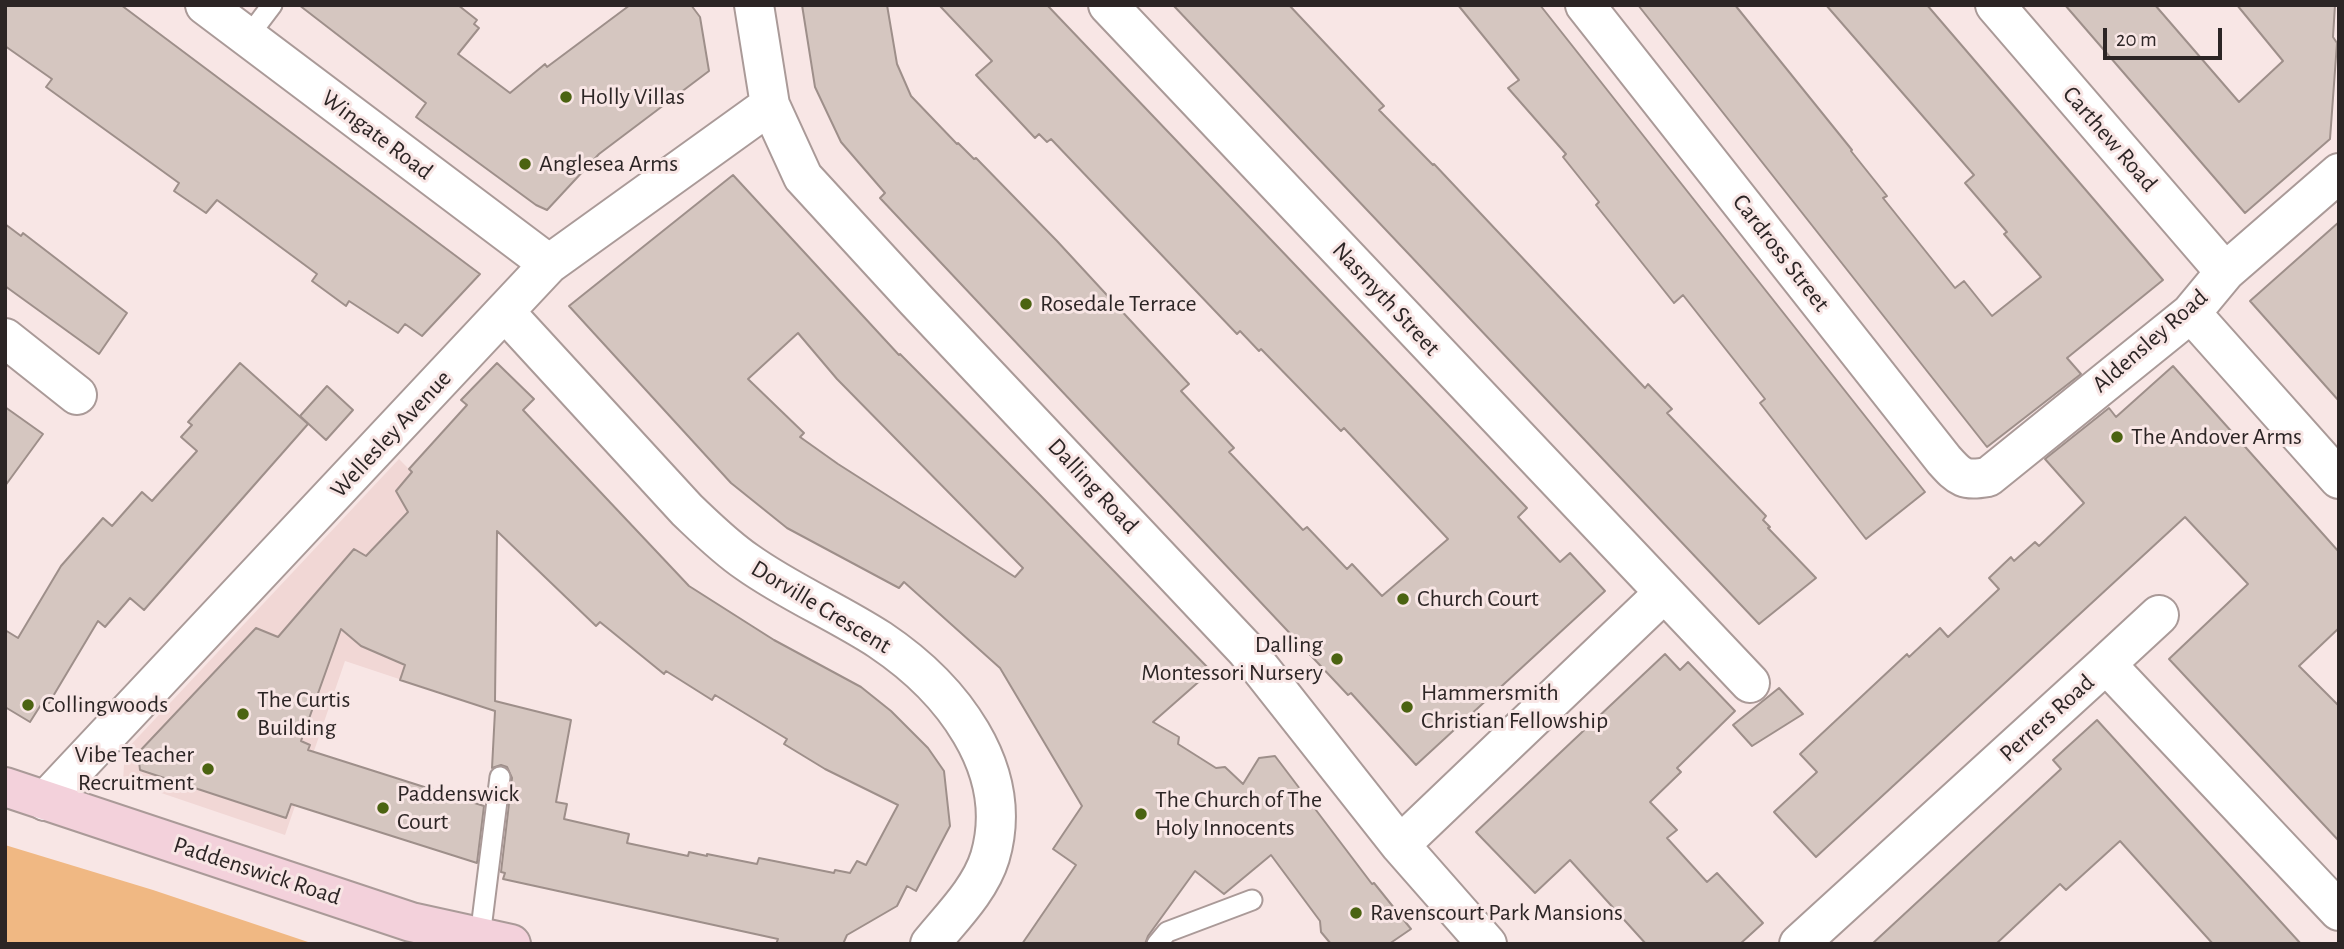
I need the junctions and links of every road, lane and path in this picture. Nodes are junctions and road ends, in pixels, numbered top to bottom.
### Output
1 (205, 5) edge
2 (272, 5) edge
3 (754, 5) edge
4 (1108, 5) edge
5 (1586, 5) edge
6 (1995, 5) edge
7 (247, 38) junction
8 (770, 105) junction
9 (2339, 173) edge
10 (549, 264) junction
11 (2225, 272) junction
12 (505, 312) junction
13 (2191, 313) junction
14 (5, 338) edge
15 (77, 395) dead end
16 (1987, 477) joint
17 (2339, 479) edge
18 (1664, 593) junction
19 (2159, 615) dead end
20 (2106, 664) junction
21 (1750, 683) dead end
22 (500, 776) dead end
23 (5, 787) edge
24 (46, 801) junction
25 (1400, 845) junction
26 (1252, 900) dead end
27 (2339, 911) edge
28 (496, 940) edge
29 (930, 944) edge
30 (1157, 944) edge
31 (1487, 944) edge
32 (1799, 944) edge

1 - 7 street, Wingate Road
2 - 7 lane
3 - 8 street, Dalling Road
4 - 18 street, Nasmyth Street
5 - 16 street, Cardross Street
6 - 11 street, Carthew Road
7 - 10 street, Wingate Road
8 - 10 street, Wellesley Avenue
8 - 25 street, Dalling Road
9 - 11 street, Aldensley Road
10 - 12 street, Wellesley Avenue
11 - 13 street, Aldensley Road
12 - 24 street, Wellesley Avenue
12 - 29 street, Dorville Crescent
13 - 16 street, Aldensley Road
13 - 17 street
14 - 15 street
18 - 21 street, Nasmyth Street
18 - 25 street
19 - 20 street
20 - 27 street, Perrers Road
20 - 32 street, Perrers Road
22 - 28 lane
23 - 24 main road, Paddenswick Road
24 - 28 main road, Paddenswick Road
25 - 31 street, Dalling Road
26 - 30 lane

